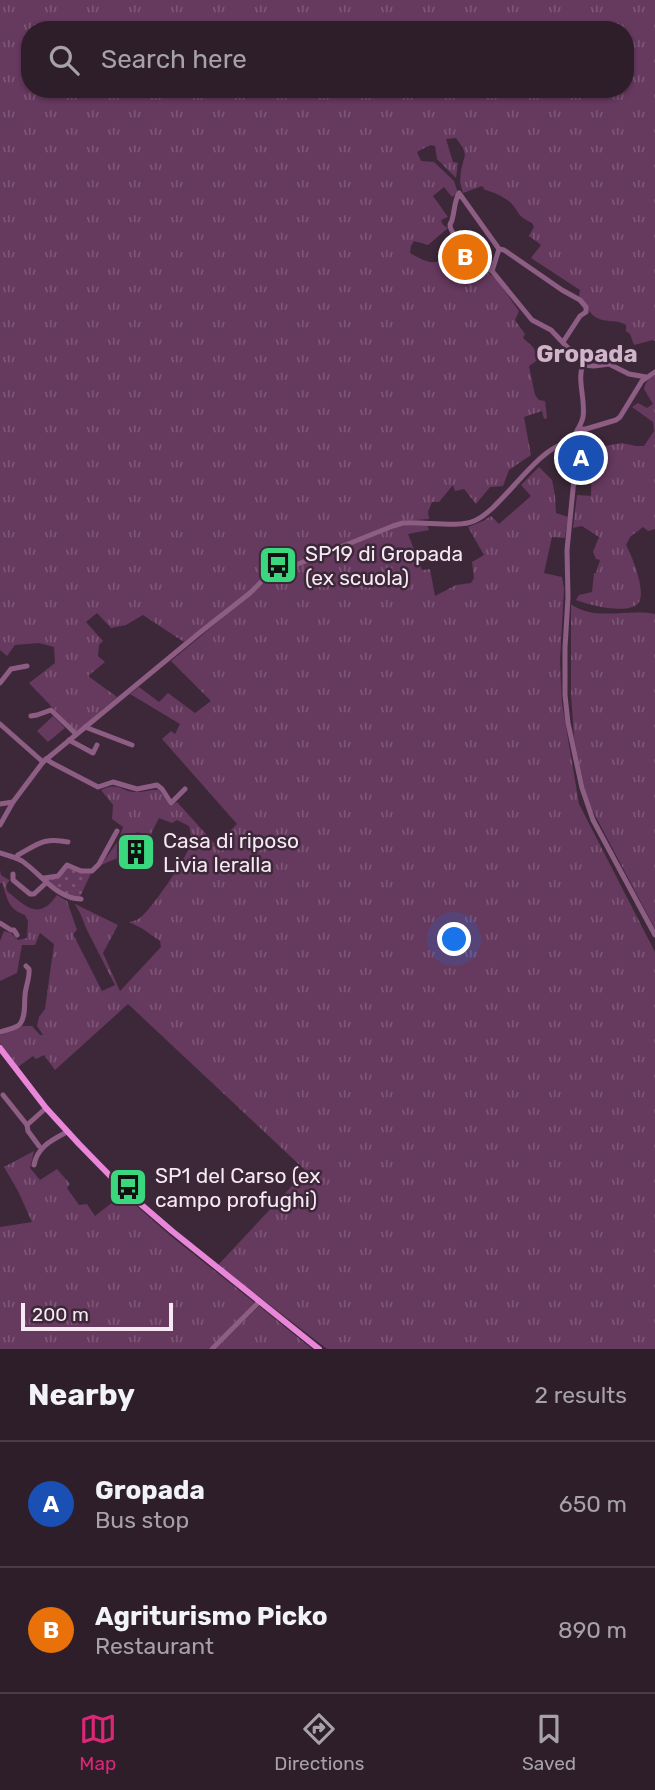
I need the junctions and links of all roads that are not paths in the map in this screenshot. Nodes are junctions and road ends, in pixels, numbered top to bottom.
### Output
1 (499, 250) junction
2 (492, 271) junction
3 (563, 342) junction
4 (582, 365) junction
5 (655, 372) edge
6 (646, 377) junction
7 (578, 429) junction
8 (570, 443) junction
9 (27, 666) dead end
10 (0, 683) edge
11 (31, 716) dead end
12 (0, 724) edge
13 (85, 727) junction
14 (76, 734) junction
15 (69, 740) junction
16 (97, 745) dead end
17 (132, 745) dead end
18 (45, 760) junction
19 (185, 789) dead end
20 (13, 802) junction
21 (0, 804) edge
22 (0, 825) edge
23 (117, 831) dead end
24 (68, 842) dead end
25 (0, 853) edge
26 (16, 858) junction
27 (13, 874) dead end
28 (45, 880) junction
29 (81, 899) dead end
30 (0, 923) edge
31 (17, 935) dead end
32 (655, 935) edge
33 (26, 966) dead end
34 (0, 1032) edge
35 (0, 1048) edge
36 (3, 1095) dead end
37 (46, 1108) junction
38 (27, 1125) junction
39 (67, 1132) junction
40 (39, 1146) dead end
41 (34, 1165) dead end
42 (259, 1302) junction
43 (212, 1349) edge
44 (319, 1349) edge

1 - 2 street
1 - 2 street
1 - 3 street
2 - 3 street
3 - 4 street
4 - 6 street
4 - 7 street
5 - 6 street
6 - 7 street
7 - 8 street
8 - 13 street
8 - 32 street
9 - 10 street
11 - 14 street
12 - 18 street
13 - 14 street
13 - 17 street
14 - 15 street
15 - 16 street
15 - 18 street
18 - 19 street
18 - 20 street
20 - 21 street
20 - 22 street
23 - 28 street
24 - 26 street
25 - 26 street
26 - 28 street
27 - 28 street
28 - 29 street
30 - 31 street
33 - 34 street
35 - 37 main road
36 - 38 street
37 - 38 street
37 - 39 main road
38 - 40 street
39 - 41 street
39 - 42 main road
42 - 43 street
42 - 44 main road

